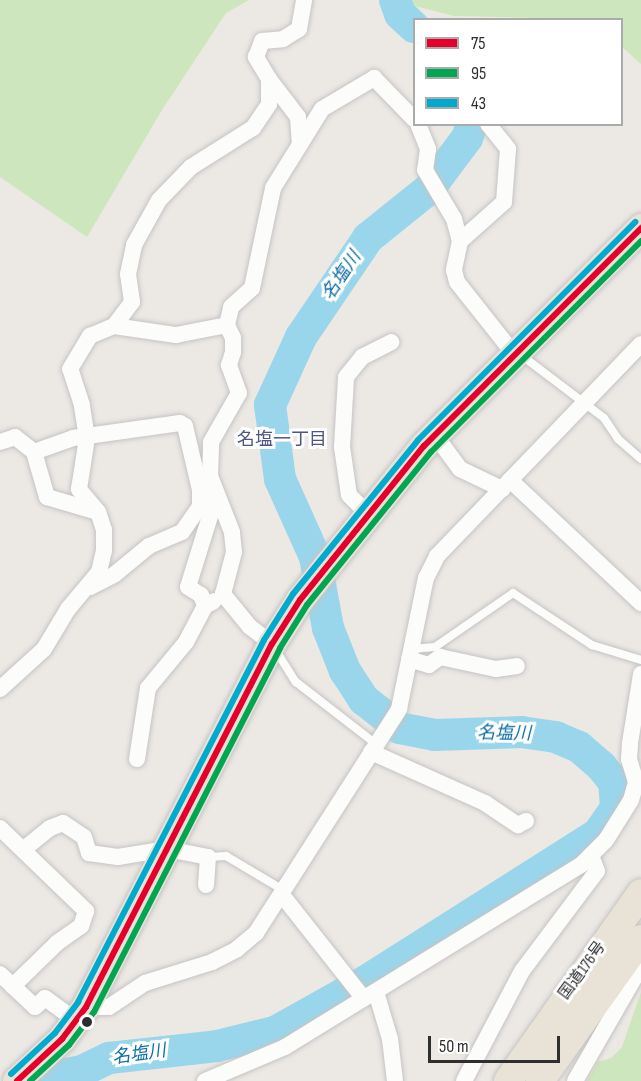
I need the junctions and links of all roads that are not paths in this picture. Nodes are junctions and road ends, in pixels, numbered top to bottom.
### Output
1 (304, 0) edge
2 (269, 80) junction
3 (413, 118) edge
4 (419, 126) edge
5 (490, 126) edge
6 (300, 145) junction
7 (641, 228) edge
8 (460, 241) junction
9 (227, 325) junction
10 (114, 326) junction
11 (391, 342) dead end
12 (641, 344) edge
13 (515, 353) junction
14 (586, 405) junction
15 (435, 435) junction
16 (87, 438) junction
17 (0, 442) edge
18 (34, 452) junction
19 (641, 459) edge
20 (506, 484) junction
21 (200, 490) junction
22 (98, 512) junction
23 (367, 513) junction
24 (84, 590) junction
25 (222, 594) junction
26 (641, 603) edge
27 (205, 606) junction
28 (272, 644) junction
29 (410, 654) junction
30 (641, 660) edge
31 (517, 666) dead end
32 (641, 674) edge
33 (0, 688) edge
34 (377, 743) junction
35 (136, 759) dead end
36 (526, 820) dead end
37 (0, 828) edge
38 (24, 849) junction
39 (167, 849) junction
40 (591, 855) junction
41 (208, 857) junction
42 (206, 885) dead end
43 (283, 893) junction
44 (641, 893) edge
45 (641, 939) edge
46 (641, 966) edge
47 (0, 974) edge
48 (13, 986) junction
49 (370, 995) junction
50 (82, 1014) junction
51 (17, 1081) edge
52 (206, 1081) edge
53 (395, 1081) edge
54 (464, 1081) edge
55 (508, 1081) edge
56 (540, 1081) edge
57 (574, 1081) edge

1 - 2 street
2 - 6 street
2 - 10 street
3 - 6 street
4 - 8 street
5 - 8 street
6 - 9 street
7 - 13 highway
8 - 13 street
9 - 10 street
9 - 25 street
10 - 16 street
11 - 23 street
12 - 14 street
13 - 14 lane
13 - 15 highway
14 - 19 lane
14 - 20 street
15 - 20 street
15 - 23 highway
16 - 18 street
16 - 21 street
16 - 22 street
17 - 18 street
18 - 22 street
20 - 26 street
20 - 29 street
21 - 24 street
21 - 27 street
22 - 24 street
23 - 28 highway
24 - 33 street
25 - 27 street
25 - 28 street
27 - 35 street
28 - 34 lane
28 - 39 highway
29 - 30 lane
29 - 31 street
29 - 34 street
32 - 40 street
34 - 36 street
34 - 43 street
37 - 38 street
38 - 39 street
38 - 48 street
39 - 41 street
39 - 50 highway
40 - 49 street
40 - 54 street
41 - 42 street
41 - 43 lane
43 - 49 street
43 - 50 street
44 - 55 highway, 国道176号
45 - 56 highway, 国道176号
46 - 57 street
47 - 48 street
48 - 50 street
49 - 52 street
49 - 53 street
50 - 51 highway

